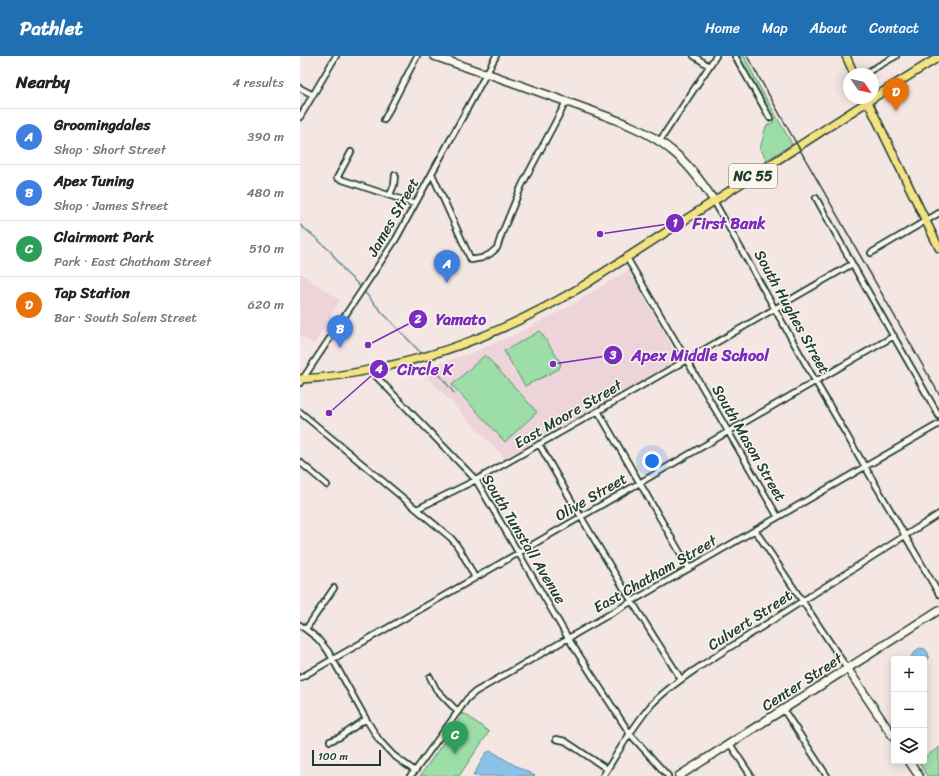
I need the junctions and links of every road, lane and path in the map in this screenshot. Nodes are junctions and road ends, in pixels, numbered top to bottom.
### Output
1 (336, 56) edge
2 (417, 56) edge
3 (434, 56) edge
4 (496, 56) edge
5 (694, 56) edge
6 (716, 56) edge
7 (735, 56) edge
8 (846, 56) edge
9 (896, 56) edge
10 (937, 57) edge
11 (709, 66) junction
12 (851, 68) edge
13 (875, 68) edge
14 (486, 73) junction
15 (300, 88) edge
16 (879, 93) edge
17 (313, 94) junction
18 (566, 102) junction
19 (862, 104) edge
20 (872, 104) edge
21 (300, 117) edge
22 (770, 118) dead end
23 (384, 120) dead end
24 (659, 142) junction
25 (351, 152) dead end
26 (432, 174) junction
27 (395, 175) dead end
28 (390, 195) junction
29 (816, 198) dead end
30 (714, 201) junction
31 (415, 204) junction
32 (939, 213) edge
33 (926, 221) junction
34 (939, 248) edge
35 (871, 253) dead end
36 (627, 258) junction
37 (852, 264) junction
38 (775, 308) junction
39 (894, 336) junction
40 (687, 360) junction
41 (370, 370) junction
42 (301, 380) edge
43 (816, 381) junction
44 (598, 411) junction
45 (300, 412) edge
46 (939, 416) edge
47 (939, 424) edge
48 (729, 431) junction
49 (539, 444) junction
50 (300, 462) edge
51 (866, 466) junction
52 (476, 480) junction
53 (640, 482) junction
54 (327, 485) dead end
55 (417, 509) junction
56 (939, 514) edge
57 (580, 517) junction
58 (778, 517) junction
59 (755, 530) junction
60 (905, 536) junction
61 (518, 552) junction
62 (689, 568) junction
63 (475, 578) junction
64 (334, 588) dead end
65 (939, 594) edge
66 (631, 601) junction
67 (802, 601) junction
68 (939, 610) edge
69 (300, 625) edge
70 (306, 629) junction
71 (568, 638) junction
72 (333, 659) junction
73 (847, 668) junction
74 (430, 677) dead end
75 (300, 678) edge
76 (681, 679) junction
77 (783, 709) junction
78 (458, 712) junction
79 (366, 719) junction
80 (630, 734) junction
81 (891, 734) edge
82 (556, 739) dead end
83 (330, 741) dead end
84 (730, 744) junction
85 (911, 764) edge
86 (607, 769) junction
87 (415, 772) junction
88 (410, 776) edge
89 (603, 776) edge
90 (668, 776) edge
91 (679, 776) edge
92 (751, 776) edge
93 (827, 776) edge
94 (919, 776) edge

1 - 17 street
2 - 23 street
3 - 14 street, South Hughes Street
4 - 14 street, James Street
5 - 11 street
6 - 11 street
7 - 22 street
8 - 12 main road
9 - 13 street
10 - 16 main road, NC 55
11 - 24 street
14 - 18 street, South Hughes Street
14 - 26 street, James Street
15 - 17 street
17 - 21 street
18 - 24 street, South Hughes Street
18 - 26 street
19 - 30 main road, NC 55
20 - 33 main road
24 - 30 street, South Hughes Street
25 - 28 street
26 - 31 street, James Street
27 - 28 street
28 - 31 street
29 - 37 street
30 - 36 main road, NC 55
30 - 38 street, South Hughes Street
31 - 42 street, James Street
32 - 33 street
33 - 34 main road
33 - 35 street
36 - 40 street, South Mason Street
36 - 41 main road, NC 55
37 - 38 street, East Moore Street
37 - 39 street
38 - 40 street, East Moore Street
38 - 43 street, South Hughes Street
39 - 43 street, Olive Street
39 - 46 street
40 - 44 street, East Moore Street
40 - 48 street, South Mason Street
41 - 42 main road, NC 55
41 - 52 street, South Tunstall Avenue
43 - 48 street, Olive Street
43 - 51 street, South Hughes Street
44 - 49 street, East Moore Street
44 - 53 street
45 - 55 street
47 - 51 street, East Chatham Street
48 - 53 street, Olive Street
48 - 58 street, South Mason Street
49 - 52 street, East Moore Street
49 - 57 street
50 - 54 street
51 - 58 street, East Chatham Street
51 - 60 street, South Hughes Street
52 - 55 street, East Moore Street
52 - 61 street, South Tunstall Avenue
53 - 57 street, Olive Street
53 - 62 street
55 - 63 street
56 - 60 street, Culvert Street
57 - 61 street, Olive Street
57 - 66 street
58 - 59 street, East Chatham Street
59 - 62 street, East Chatham Street
59 - 67 street
60 - 65 street, South Hughes Street
60 - 67 street, Culvert Street
61 - 63 street, Olive Street
61 - 71 street, South Tunstall Avenue
62 - 66 street, East Chatham Street
63 - 72 street, Olive Street
64 - 70 street
66 - 71 street, East Chatham Street
66 - 76 street
67 - 73 street
67 - 76 street, Culvert Street
68 - 73 street, Center Street
69 - 70 street
70 - 72 street
71 - 78 street, East Chatham Street
71 - 80 street, South Tunstall Avenue
72 - 75 street, Olive Street
72 - 79 street
73 - 77 street, Center Street
73 - 81 street
74 - 78 street
76 - 80 street, Culvert Street
77 - 84 street, Center Street
77 - 93 street
78 - 87 street, East Chatham Street
79 - 83 street
79 - 87 street
80 - 86 street, Culvert Street
80 - 90 street, South Tunstall Avenue
82 - 86 street
84 - 91 street, Center Street
84 - 92 street
85 - 94 street
86 - 89 street, Culvert Street
87 - 88 street, East Chatham Street

